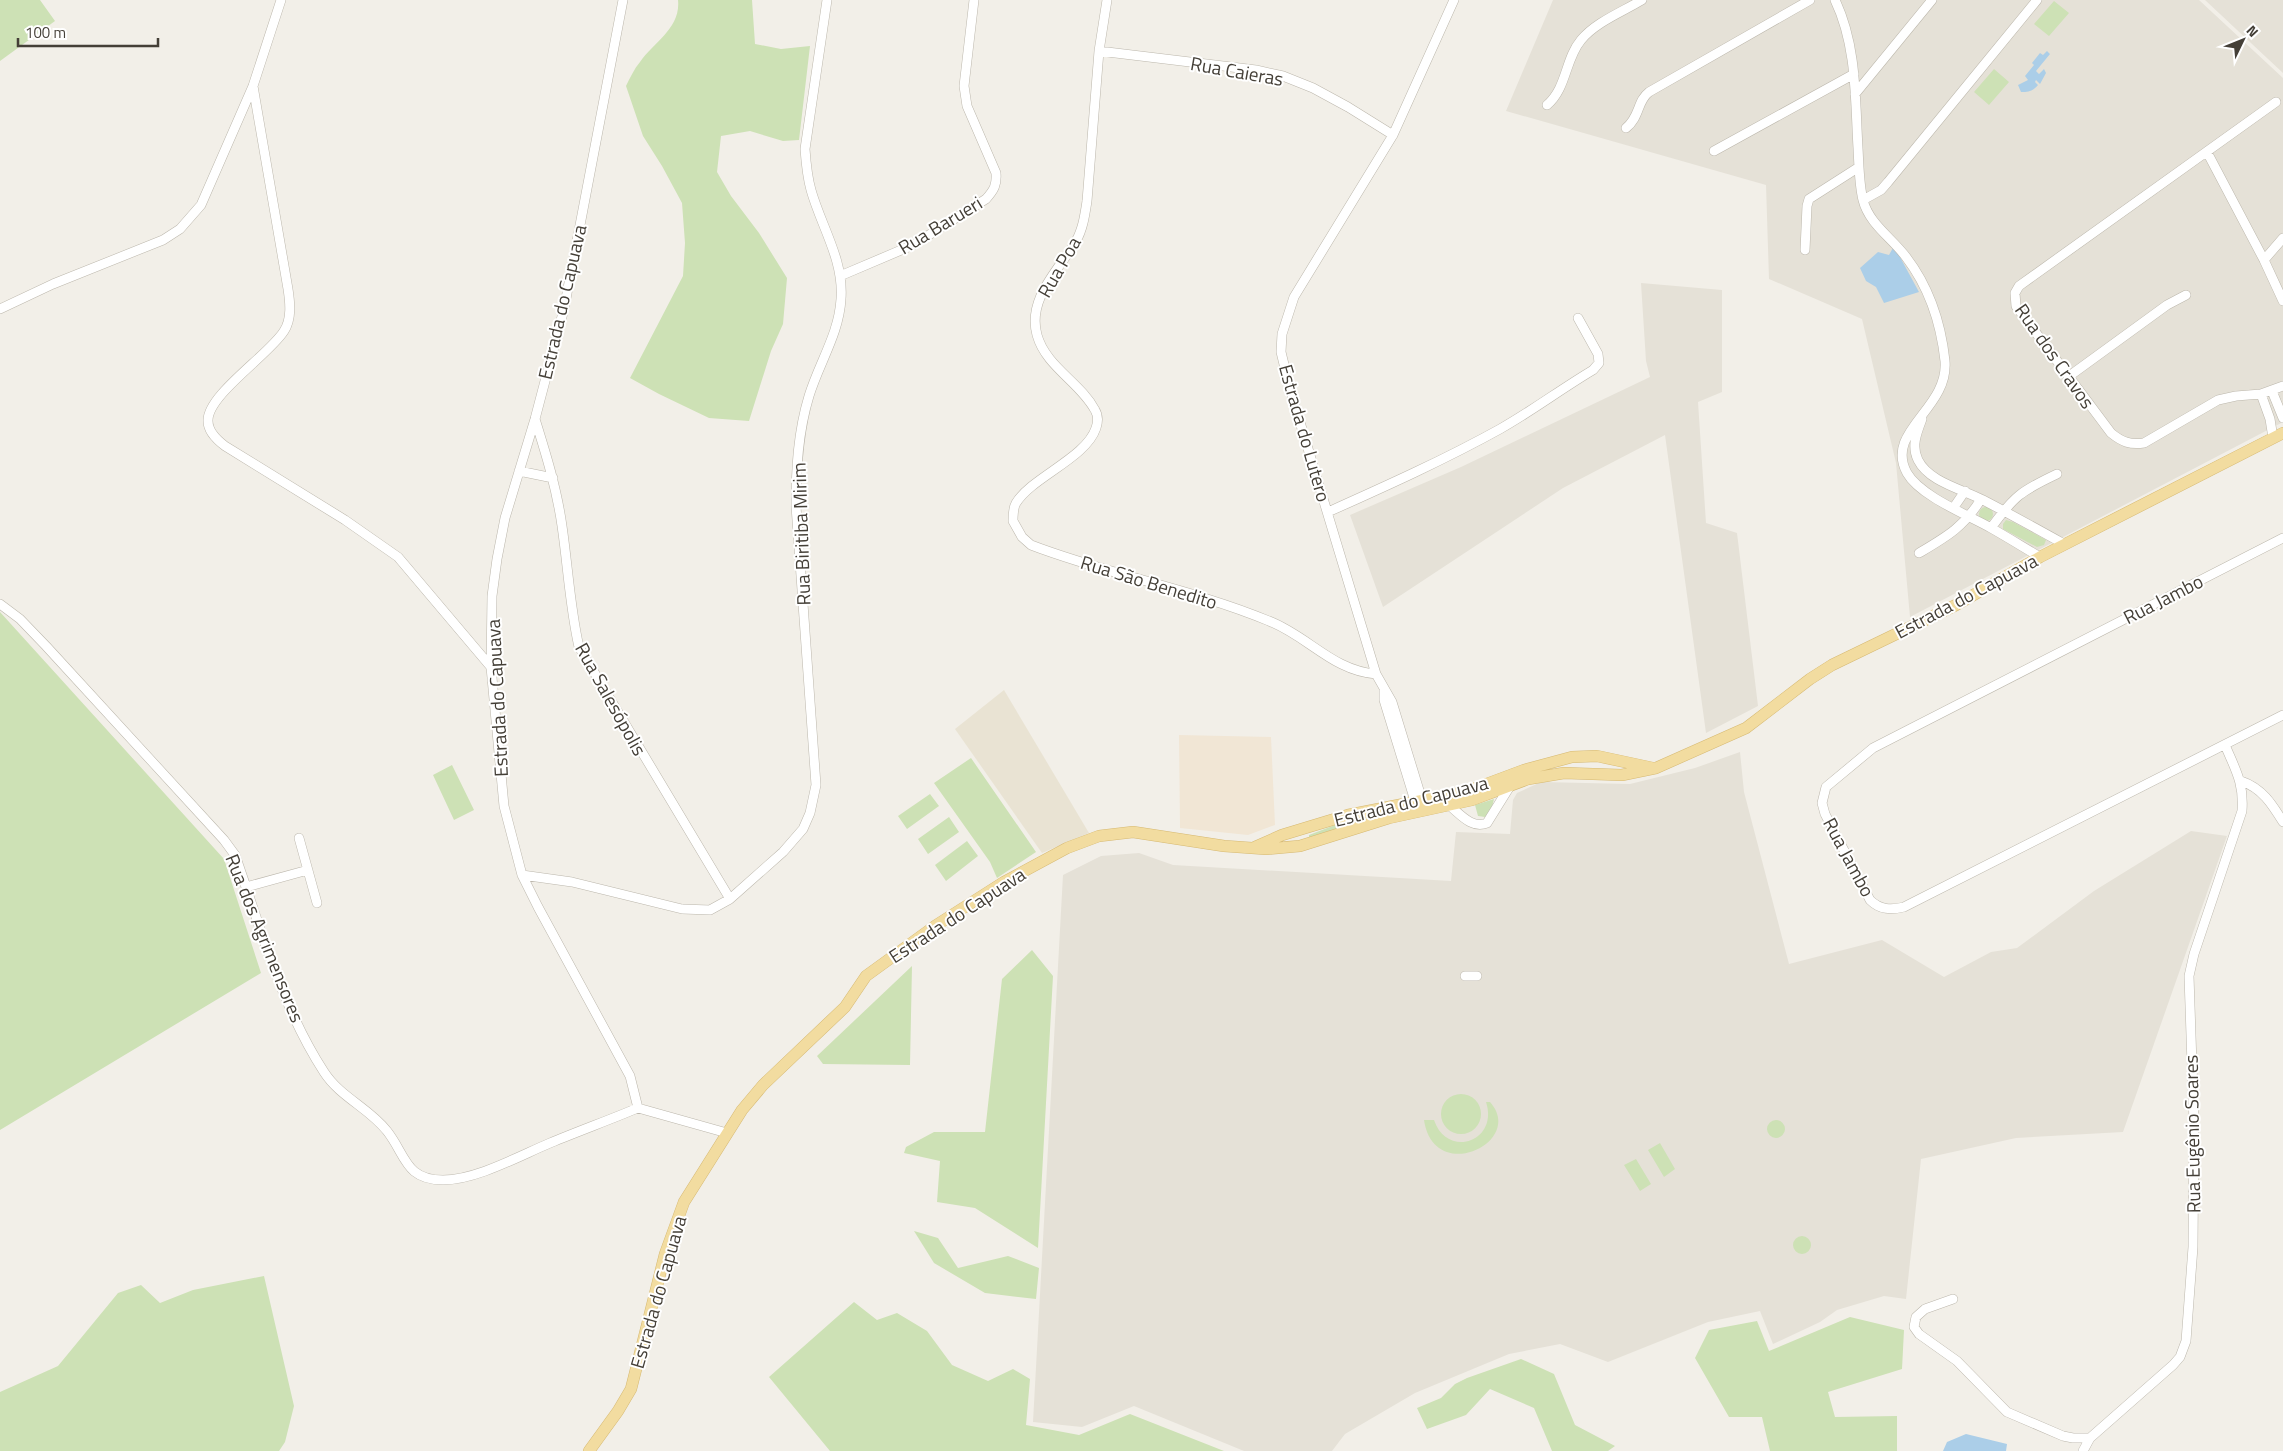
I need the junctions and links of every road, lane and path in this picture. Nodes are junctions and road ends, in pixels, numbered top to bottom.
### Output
1 (281, 0) edge
2 (623, 0) edge
3 (827, 0) edge
4 (974, 0) edge
5 (1107, 0) edge
6 (1454, 0) edge
7 (1642, 0) edge
8 (1810, 0) edge
9 (1835, 0) edge
10 (1932, 0) edge
11 (2037, 0) edge
12 (1099, 51) junction
13 (1854, 74) junction
14 (253, 86) junction
15 (1855, 94) junction
16 (2276, 102) dead end
17 (1547, 104) dead end
18 (1626, 128) dead end
19 (1393, 135) junction
20 (1714, 151) dead end
21 (2207, 152) junction
22 (1859, 167) junction
23 (1863, 200) junction
24 (2283, 238) edge
25 (1805, 250) dead end
26 (2264, 260) junction
27 (840, 276) junction
28 (2186, 295) dead end
29 (2283, 301) edge
30 (0, 309) edge
31 (1578, 318) dead end
32 (2068, 376) junction
33 (2283, 386) edge
34 (2272, 391) junction
35 (2260, 394) junction
36 (1923, 416) junction
37 (2283, 418) edge
38 (535, 419) junction
39 (2278, 435) edge
40 (1074, 455) joint
41 (519, 471) junction
42 (2057, 474) dead end
43 (552, 478) junction
44 (1965, 492) junction
45 (1982, 499) junction
46 (1954, 508) junction
47 (2004, 511) junction
48 (1328, 512) junction
49 (1970, 517) junction
50 (1991, 528) junction
51 (2283, 538) edge
52 (2064, 544) junction
53 (1919, 553) dead end
54 (2040, 557) junction
55 (0, 604) edge
56 (491, 667) junction
57 (1376, 674) junction
58 (2283, 716) edge
59 (2225, 745) junction
60 (1582, 756) junction
61 (1656, 768) junction
62 (1582, 774) junction
63 (2241, 781) junction
64 (1510, 786) junction
65 (1418, 801) junction
66 (1450, 806) junction
67 (2283, 822) edge
68 (1304, 828) junction
69 (299, 838) dead end
70 (1308, 844) junction
71 (1255, 847) junction
72 (308, 870) junction
73 (522, 875) junction
74 (246, 887) junction
75 (730, 900) junction
76 (318, 903) dead end
77 (1465, 976) dead end
78 (1477, 976) dead end
79 (638, 1108) junction
80 (727, 1133) junction
81 (1953, 1299) dead end
82 (2090, 1438) junction
83 (589, 1451) edge
84 (2083, 1451) edge

1 - 14 street
2 - 38 street, Estrada do Capuava
3 - 27 street, Rua Biritiba Mirim
4 - 27 street, Rua Barueri
5 - 12 street, Rua Poa
6 - 19 street, Estrada do Lutero
7 - 17 street
8 - 18 street
9 - 13 street
10 - 15 street
11 - 23 street
12 - 19 street, Rua Caieras
12 - 40 street, Rua Poa
13 - 15 street
13 - 20 street
14 - 30 street
14 - 56 street
15 - 22 street
16 - 21 street, Rua dos Cravos
19 - 48 street, Estrada do Lutero
21 - 26 street
21 - 32 street, Rua dos Cravos
22 - 23 street
22 - 25 street
23 - 36 street
24 - 26 street
26 - 29 street
27 - 75 street, Rua Biritiba Mirim
28 - 32 street
31 - 48 street
32 - 35 street, Rua dos Cravos
33 - 34 street, Rua dos Cravos
34 - 35 street, Rua dos Cravos
34 - 37 street
35 - 39 street
36 - 44 street
36 - 46 street
38 - 41 street, Estrada do Capuava
38 - 43 street, Rua Salesópolis
39 - 52 main road, Estrada do Capuava
40 - 57 street, Rua São Benedito
41 - 43 street
41 - 56 street, Estrada do Capuava
42 - 47 street
43 - 75 street, Rua Salesópolis
44 - 45 street
44 - 46 street
45 - 47 street
45 - 49 street
46 - 49 street
47 - 50 street
47 - 52 street
48 - 57 street, Estrada do Lutero
49 - 50 street
49 - 53 street
50 - 54 street
51 - 59 street, Rua Jambo
52 - 54 main road, Estrada do Capuava
54 - 61 main road, Estrada do Capuava
55 - 74 street, Rua dos Agrimensores
56 - 73 street, Estrada do Capuava
57 - 65 street, Estrada do Lutero
58 - 59 street, Rua Jambo
59 - 63 street
60 - 61 main road, Estrada do Capuava
60 - 62 main road
60 - 65 main road, Estrada do Capuava
61 - 62 main road, Estrada do Capuava
62 - 64 main road, Estrada do Capuava
63 - 67 street
63 - 82 street, Rua Eugênio Soares
64 - 66 main road, Estrada do Capuava
64 - 66 street
65 - 68 main road, Estrada do Capuava
66 - 70 main road, Estrada do Capuava
68 - 70 main road
68 - 71 main road, Estrada do Capuava
69 - 72 street
70 - 71 main road, Estrada do Capuava
71 - 80 main road, Estrada do Capuava
72 - 74 street
72 - 76 street
73 - 75 street, Rua Biritiba Mirim
73 - 79 street, Estrada do Capuava
74 - 79 street, Rua dos Agrimensores
77 - 78 street
79 - 80 street
80 - 83 main road, Estrada do Capuava
81 - 82 street
82 - 84 street, Rua Eugênio Soares

